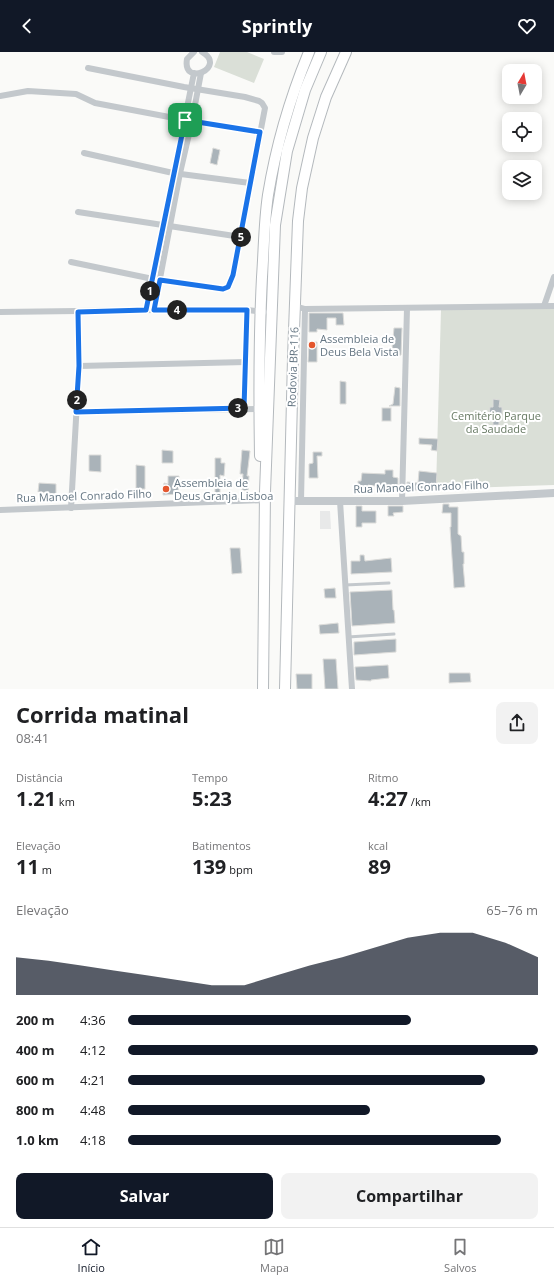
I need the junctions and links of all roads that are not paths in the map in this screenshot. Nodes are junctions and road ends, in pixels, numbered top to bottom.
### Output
1 (194, 52) edge
2 (204, 52) edge
3 (274, 52) edge
4 (282, 52) edge
5 (309, 52) edge
6 (321, 52) edge
7 (346, 52) edge
8 (88, 68) dead end
9 (194, 73) junction
10 (201, 73) junction
11 (190, 88) junction
12 (198, 89) junction
13 (0, 96) edge
14 (185, 120) junction
15 (192, 121) junction
16 (260, 132) junction
17 (84, 153) dead end
18 (173, 173) junction
19 (180, 173) junction
20 (250, 183) junction
21 (78, 212) dead end
22 (167, 226) junction
23 (241, 237) junction
24 (70, 262) dead end
25 (554, 277) edge
26 (153, 279) junction
27 (160, 280) junction
28 (295, 306) junction
29 (544, 306) junction
30 (554, 306) edge
31 (407, 308) junction
32 (305, 309) junction
33 (146, 310) junction
34 (154, 310) junction
35 (247, 310) junction
36 (261, 311) junction
37 (0, 312) edge
38 (78, 312) junction
39 (271, 312) junction
40 (246, 362) junction
41 (79, 366) junction
42 (244, 408) junction
43 (260, 409) junction
44 (76, 412) junction
45 (554, 493) edge
46 (265, 496) junction
47 (290, 501) junction
48 (301, 501) junction
49 (340, 501) junction
50 (402, 501) junction
51 (71, 508) junction
52 (0, 510) edge
53 (389, 583) dead end
54 (345, 585) junction
55 (394, 634) dead end
56 (348, 636) junction
57 (263, 689) edge
58 (285, 689) edge
59 (352, 689) edge

1 - 9 street
2 - 10 street
3 - 4 street
5 - 36 highway
6 - 39 highway
7 - 28 highway, Rodovia BR-116
8 - 11 street
9 - 10 street
9 - 11 street
10 - 12 street
11 - 12 street
11 - 14 street
12 - 15 street
12 - 16 street
13 - 14 street
14 - 15 street
14 - 18 street
15 - 16 street
15 - 19 street
16 - 20 street
17 - 18 street
18 - 19 street
18 - 22 street
19 - 20 street
19 - 22 street
20 - 23 street
21 - 22 street
22 - 23 street
22 - 26 street
22 - 27 street
23 - 27 street
24 - 26 street
25 - 29 street
26 - 27 street
26 - 33 street
27 - 34 street
28 - 32 street
28 - 47 highway, Rodovia BR-116
29 - 30 street
29 - 31 street
31 - 32 street
31 - 50 street
32 - 48 street
33 - 34 street
33 - 38 street
34 - 35 street
35 - 36 street
35 - 40 street
36 - 39 street
36 - 43 highway
37 - 38 street
38 - 41 street
39 - 46 highway
40 - 41 street
40 - 42 street
41 - 44 street
42 - 43 street
42 - 44 street
43 - 46 highway
44 - 51 street
45 - 50 street, Rua Manoel Conrado Filho
46 - 51 street, Rua Manoel Conrado Filho
46 - 57 highway
47 - 48 street, Rua Manoel Conrado Filho
47 - 58 highway, Rodovia BR-116
48 - 49 street, Rua Manoel Conrado Filho
49 - 50 street, Rua Manoel Conrado Filho
49 - 54 street
51 - 52 street, Rua Manoel Conrado Filho
53 - 54 lane
54 - 56 street
55 - 56 lane
56 - 59 street

